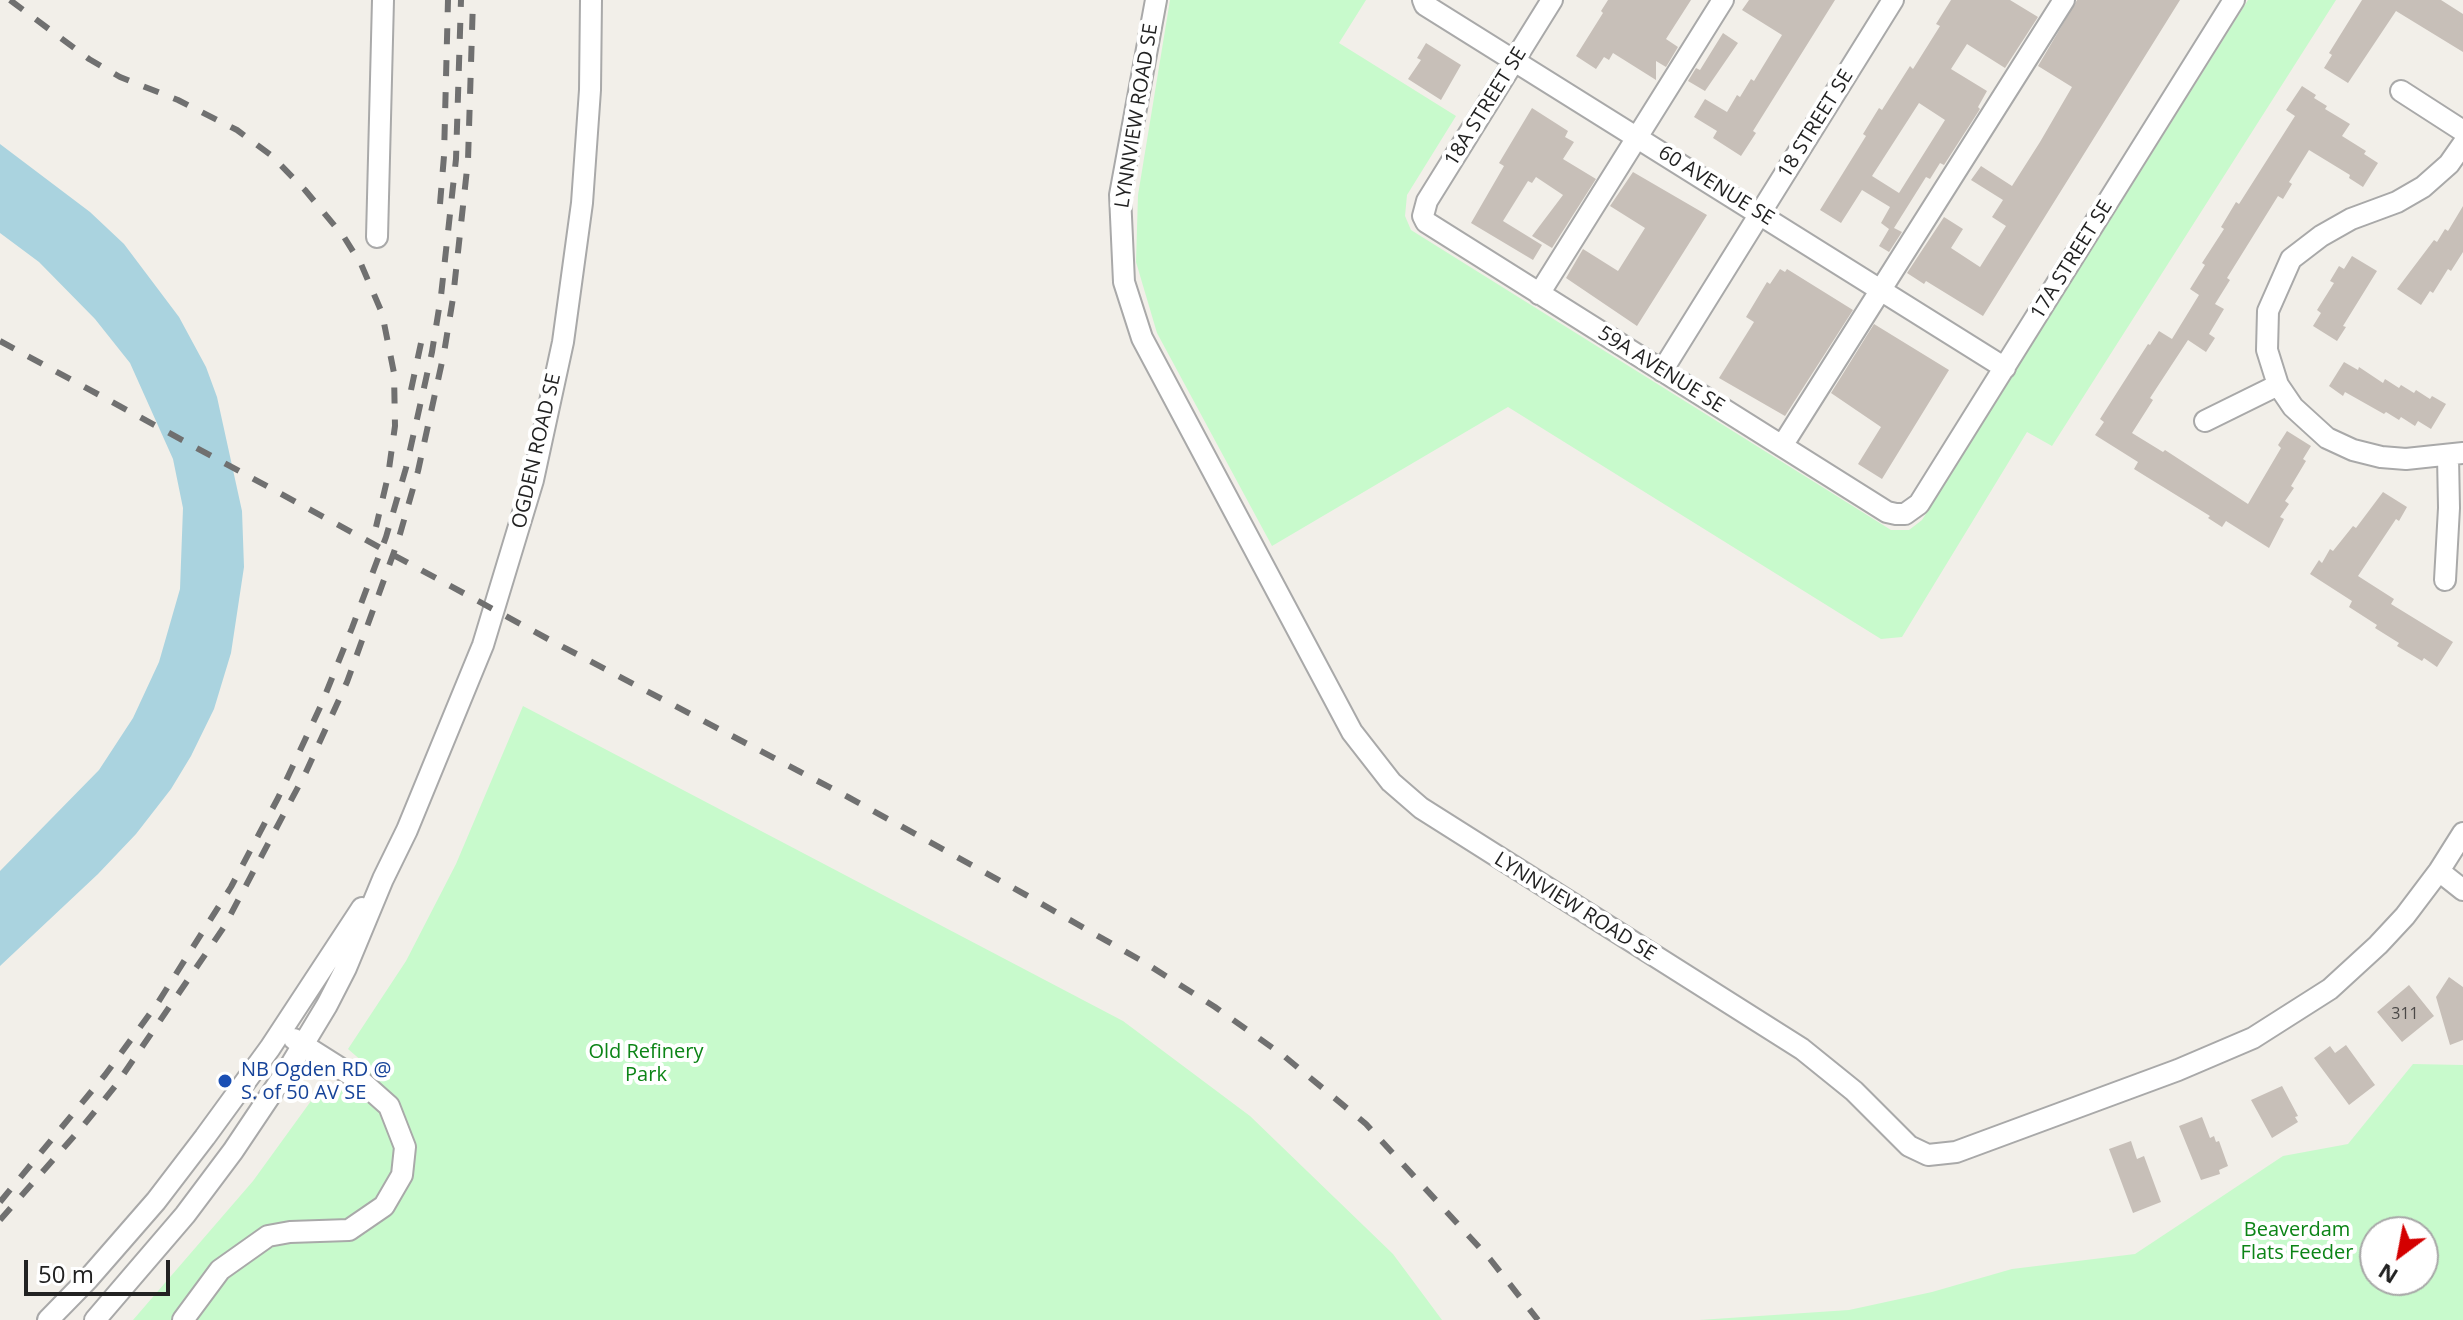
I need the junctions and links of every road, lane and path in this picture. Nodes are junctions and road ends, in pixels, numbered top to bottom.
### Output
1 (383, 0) edge
2 (591, 0) edge
3 (1156, 0) edge
4 (1552, 0) edge
5 (1723, 0) edge
6 (1893, 0) edge
7 (2064, 0) edge
8 (2234, 0) edge
9 (1424, 3) edge
10 (1514, 61) junction
11 (2401, 91) dead end
12 (2463, 131) edge
13 (1638, 137) junction
14 (2463, 144) edge
15 (1760, 214) junction
16 (1423, 216) joint
17 (377, 237) dead end
18 (1882, 291) junction
19 (1539, 294) junction
20 (2005, 368) junction
21 (1662, 371) junction
22 (2278, 385) junction
23 (2205, 421) dead end
24 (1782, 446) junction
25 (2456, 454) edge
26 (1905, 514) joint
27 (2445, 580) dead end
28 (2463, 833) edge
29 (2439, 871) junction
30 (383, 879) junction
31 (2463, 890) edge
32 (281, 1031) junction
33 (303, 1045) junction
34 (48, 1320) edge
35 (95, 1320) edge
36 (183, 1320) edge

1 - 17 street
2 - 30 street, OGDEN ROAD SE
3 - 29 street, LYNNVIEW ROAD SE
4 - 10 street, 18A STREET SE
5 - 13 street
6 - 15 street, 18 STREET SE
7 - 18 street
8 - 20 street, 17A STREET SE
9 - 10 street, 60 AVENUE SE
10 - 13 street, 60 AVENUE SE
10 - 16 street, 18A STREET SE
11 - 12 street
13 - 15 street, 60 AVENUE SE
13 - 19 street
14 - 22 street
15 - 18 street, 60 AVENUE SE
15 - 21 street, 18 STREET SE
16 - 19 street, 59A AVENUE SE
18 - 20 street, 60 AVENUE SE
18 - 24 street
19 - 21 street, 59A AVENUE SE
20 - 26 street, 17A STREET SE
21 - 24 street, 59A AVENUE SE
22 - 23 street
22 - 25 street
24 - 26 street, 59A AVENUE SE
25 - 27 street
28 - 29 street, LYNNVIEW ROAD SE
29 - 31 street
30 - 32 street, OGDEN ROAD SE
30 - 33 street, OGDEN ROAD SE
32 - 33 street
32 - 34 street, OGDEN ROAD SE
33 - 35 street, OGDEN ROAD SE
33 - 36 street

